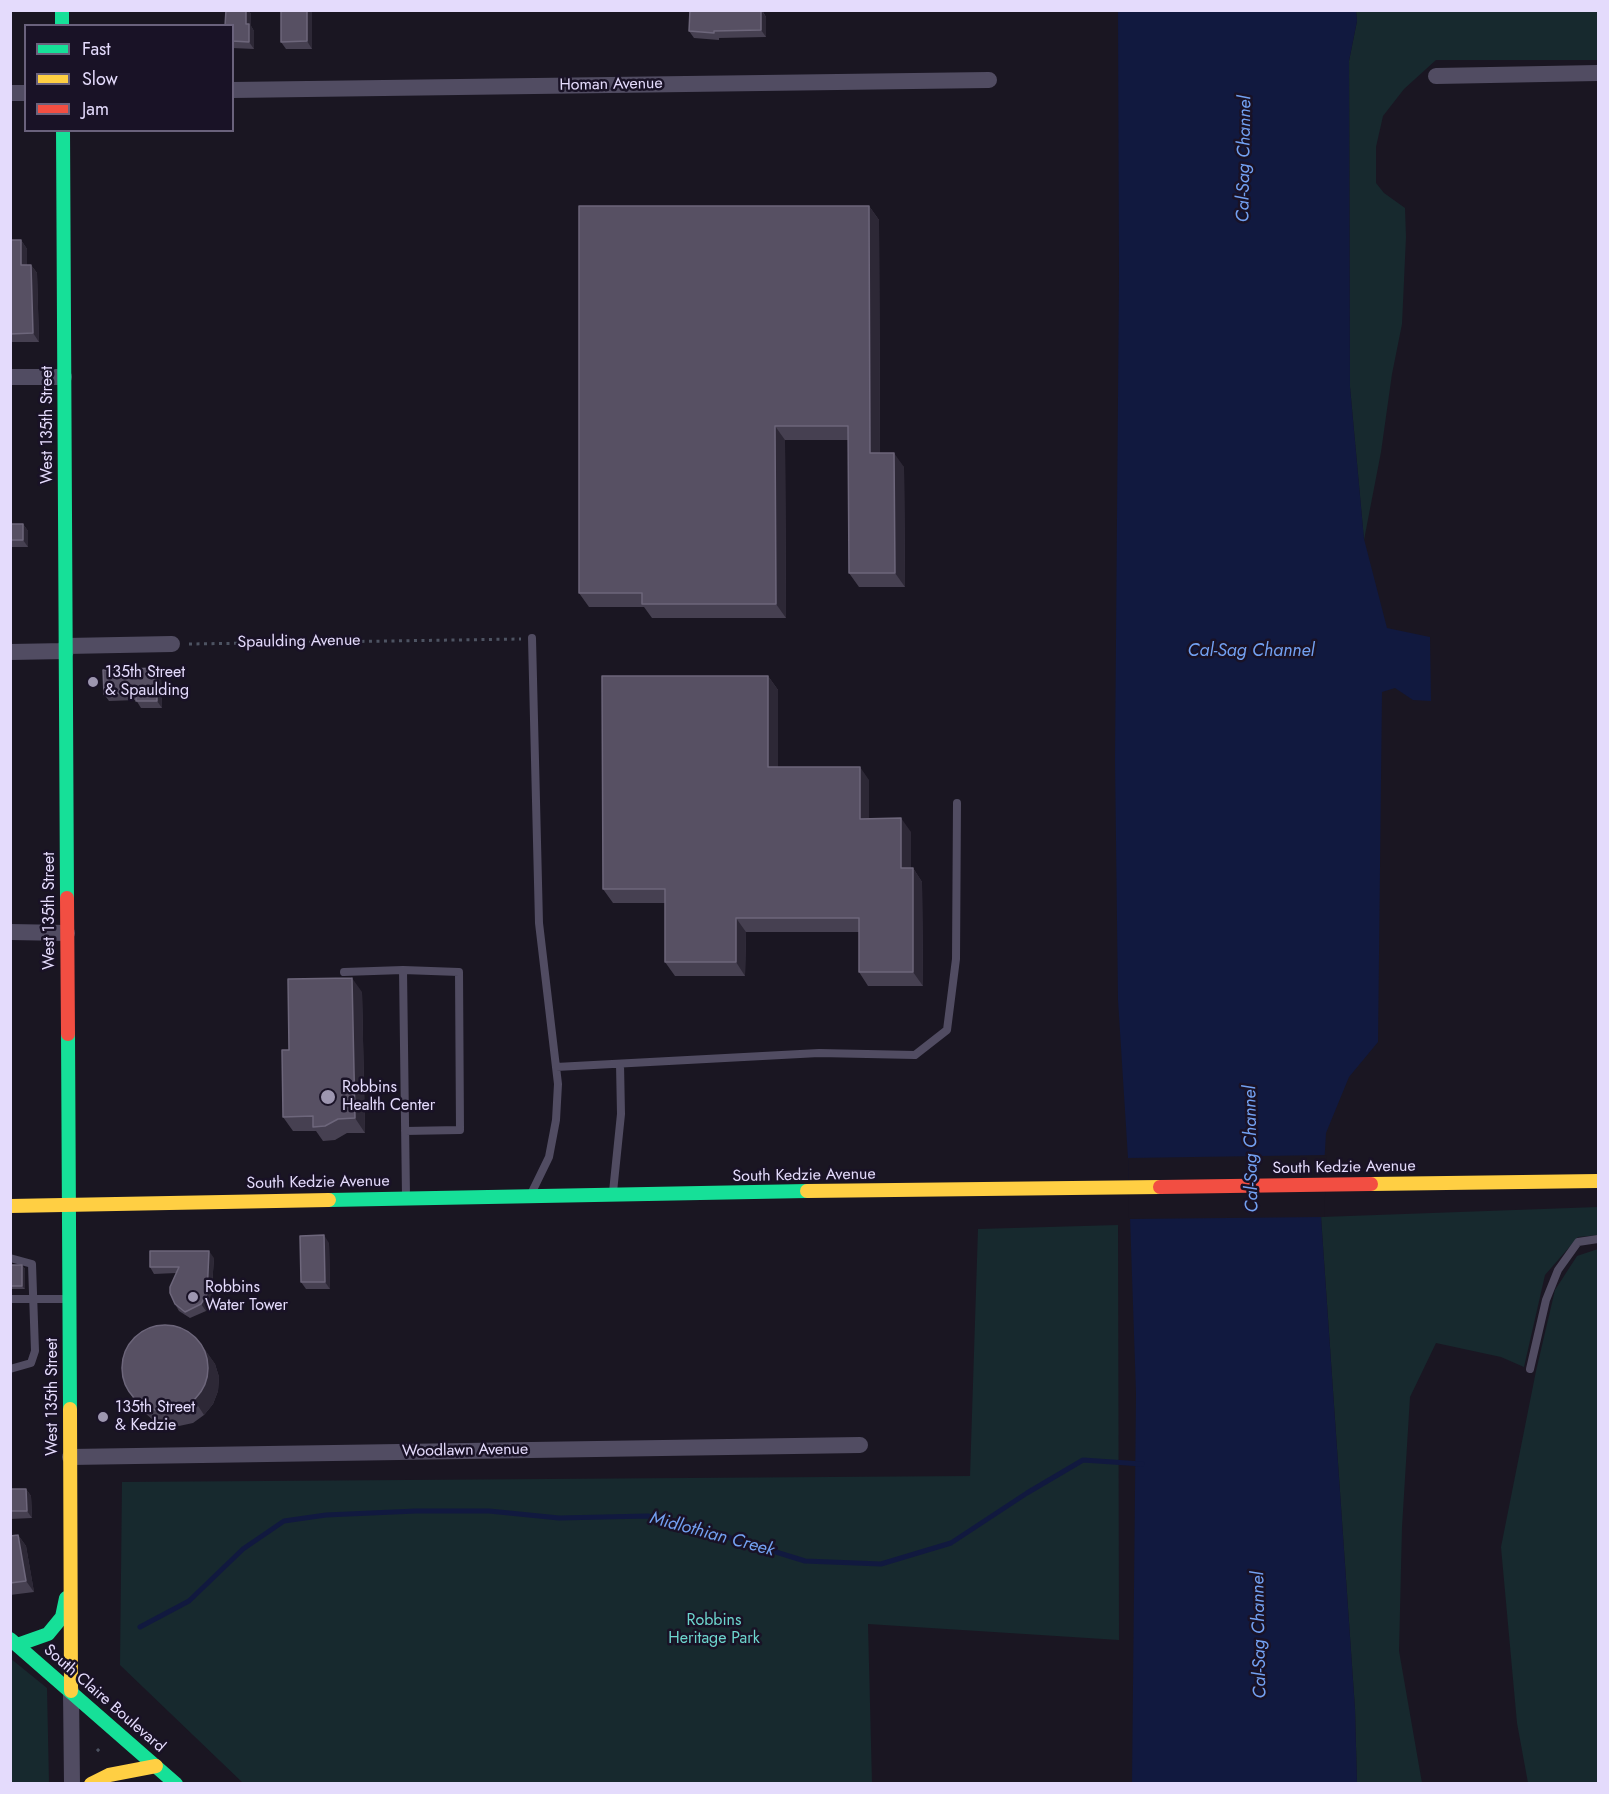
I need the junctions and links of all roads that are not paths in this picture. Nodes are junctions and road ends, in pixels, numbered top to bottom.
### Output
1 (1599, 74) edge
2 (1436, 76) dead end
3 (989, 80) dead end
4 (234, 90) edge
5 (63, 132) edge
6 (10, 377) edge
7 (64, 377) junction
8 (532, 638) road end
9 (172, 644) road end
10 (66, 649) junction
11 (10, 652) edge
12 (957, 803) dead end
13 (10, 932) edge
14 (67, 933) junction
15 (403, 970) junction
16 (345, 972) dead end
17 (620, 1064) junction
18 (556, 1067) junction
19 (405, 1131) junction
20 (1599, 1181) edge
21 (613, 1194) junction
22 (530, 1195) junction
23 (406, 1198) junction
24 (10, 1206) edge
25 (68, 1206) junction
26 (1599, 1239) edge
27 (10, 1258) edge
28 (10, 1299) edge
29 (34, 1299) junction
30 (69, 1299) junction
31 (1530, 1369) dead end
32 (10, 1370) edge
33 (860, 1445) dead end
34 (70, 1457) junction
35 (70, 1582) junction
36 (14, 1642) edge
37 (71, 1691) junction
38 (156, 1766) junction
39 (72, 1784) edge
40 (91, 1784) edge
41 (176, 1784) edge

1 - 2 street
3 - 4 street, Homan Avenue
5 - 7 street, West 135th Street
6 - 7 street
7 - 10 street, West 135th Street
8 - 18 lane
9 - 10 street
10 - 11 street
10 - 14 street, West 135th Street
12 - 17 lane
13 - 14 street
14 - 25 street, West 135th Street
15 - 16 lane
15 - 19 lane
15 - 19 lane
17 - 18 lane
17 - 21 lane
18 - 22 lane
19 - 23 lane
20 - 21 street, South Kedzie Avenue
21 - 22 street, South Kedzie Avenue
22 - 23 street, South Kedzie Avenue
23 - 25 street, South Kedzie Avenue
24 - 25 street, South Kedzie Avenue
25 - 30 street, West 135th Street
26 - 31 lane
27 - 29 lane
28 - 29 lane
29 - 30 lane
29 - 32 lane
30 - 34 street, West 135th Street
33 - 34 street, Woodlawn Avenue
34 - 35 street, West 135th Street
35 - 36 street
35 - 37 street, West 135th Street
36 - 37 street, South Claire Boulevard
37 - 38 street, South Claire Boulevard
37 - 39 street
38 - 40 street
38 - 41 street, South Claire Boulevard

